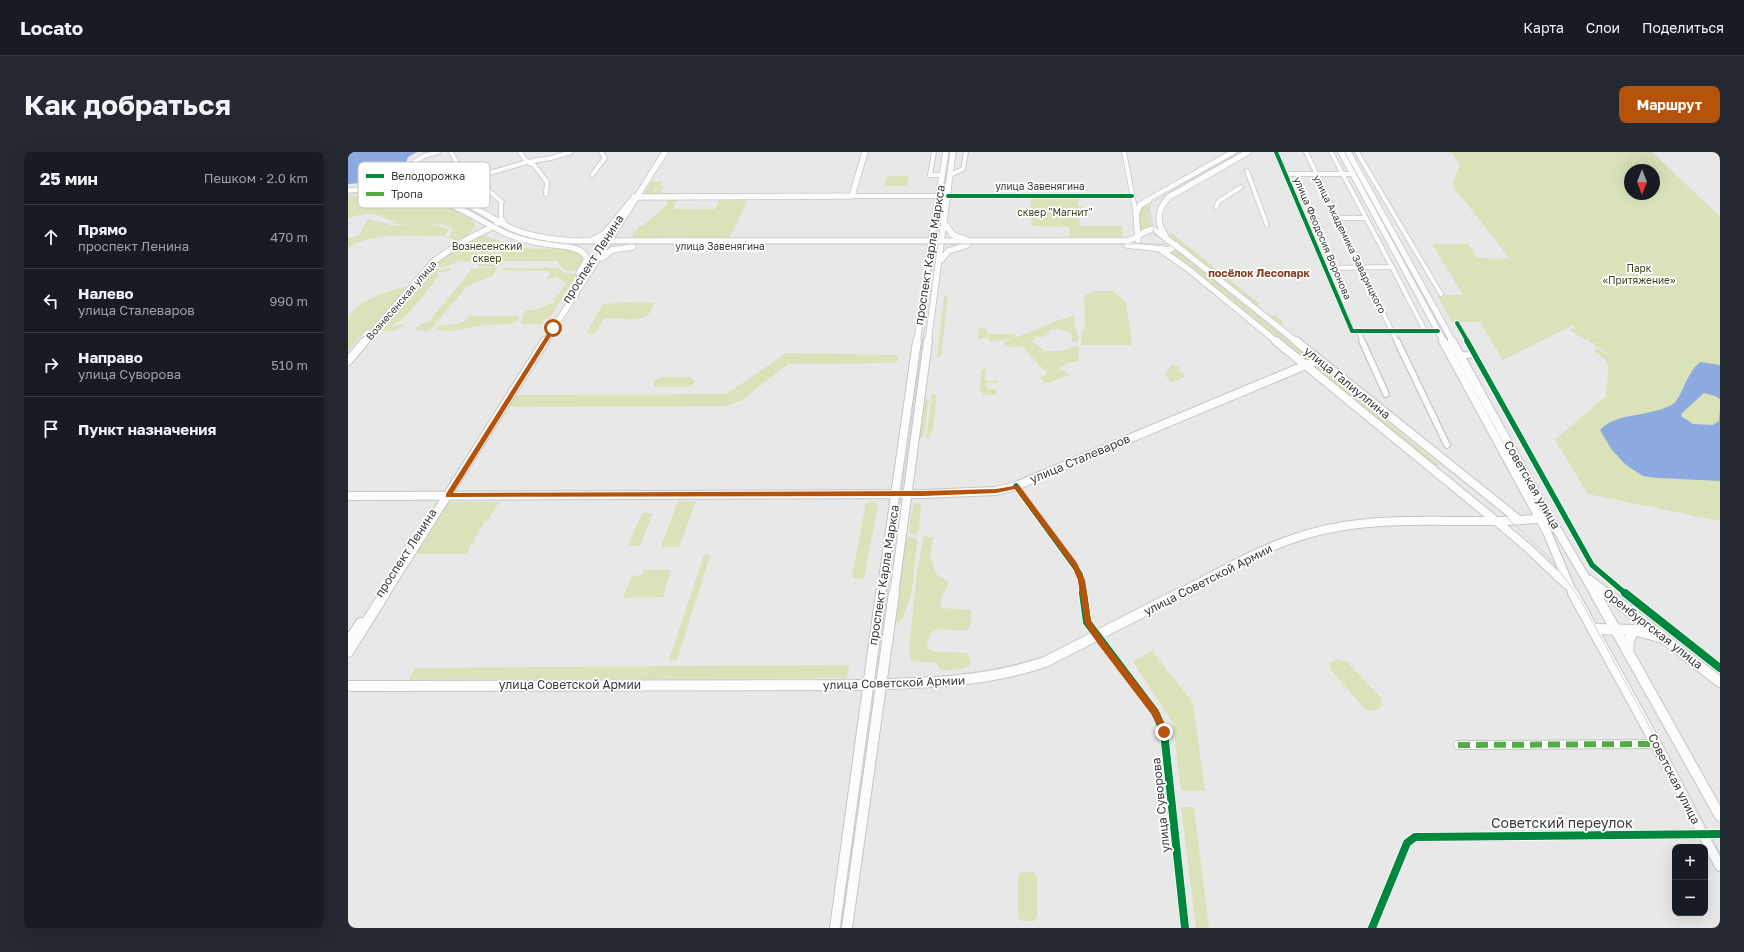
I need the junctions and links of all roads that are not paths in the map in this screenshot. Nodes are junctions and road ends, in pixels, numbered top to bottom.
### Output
1 (438, 152) edge
2 (451, 152) edge
3 (520, 152) edge
4 (571, 152) edge
5 (601, 152) edge
6 (662, 152) edge
7 (665, 152) edge
8 (865, 152) edge
9 (934, 152) edge
10 (946, 152) edge
11 (953, 152) edge
12 (966, 152) edge
13 (1124, 152) edge
14 (1233, 152) edge
15 (1248, 152) edge
16 (1276, 152) edge
17 (1306, 152) edge
18 (1331, 152) edge
19 (1341, 152) edge
20 (1348, 152) edge
21 (1357, 152) edge
22 (414, 162) edge
23 (455, 162) edge
24 (527, 162) junction
25 (1247, 171) dead end
26 (490, 173) edge
27 (1286, 174) junction
28 (1316, 174) junction
29 (1342, 174) junction
30 (1353, 174) junction
31 (592, 175) dead end
32 (942, 175) junction
33 (950, 175) junction
34 (1242, 187) dead end
35 (358, 191) edge
36 (348, 192) edge
37 (490, 194) edge
38 (546, 194) dead end
39 (852, 196) junction
40 (939, 196) junction
41 (948, 196) junction
42 (1132, 196) junction
43 (634, 198) junction
44 (1134, 204) junction
45 (1377, 204) junction
46 (1387, 204) junction
47 (1140, 205) junction
48 (1216, 207) dead end
49 (458, 208) edge
50 (473, 208) edge
51 (1136, 214) junction
52 (474, 216) junction
53 (1337, 218) junction
54 (1365, 218) junction
55 (500, 223) junction
56 (944, 223) junction
57 (1267, 225) dead end
58 (492, 227) junction
59 (617, 228) junction
60 (1385, 234) junction
61 (1393, 234) junction
62 (1138, 237) junction
63 (1169, 240) junction
64 (464, 241) junction
65 (581, 241) junction
66 (977, 241) junction
67 (931, 243) junction
68 (942, 243) junction
69 (605, 244) junction
70 (635, 244) junction
71 (967, 245) junction
72 (1139, 245) junction
73 (1176, 245) junction
74 (564, 246) junction
75 (1155, 248) junction
76 (939, 263) junction
77 (1392, 267) junction
78 (1325, 268) junction
79 (1362, 268) junction
80 (583, 279) junction
81 (1440, 294) dead end
82 (1457, 323) dead end
83 (1358, 331) junction
84 (1392, 331) junction
85 (1425, 331) junction
86 (1438, 331) junction
87 (1450, 355) junction
88 (1459, 355) junction
89 (1475, 355) junction
90 (348, 360) edge
91 (1318, 360) junction
92 (1305, 365) junction
93 (1386, 394) dead end
94 (1447, 445) dead end
95 (1016, 486) junction
96 (896, 494) junction
97 (907, 494) junction
98 (348, 496) edge
99 (446, 496) junction
100 (1539, 518) junction
101 (1550, 518) junction
102 (1519, 520) junction
103 (1496, 521) junction
104 (1586, 577) junction
105 (1570, 588) junction
106 (1594, 629) junction
107 (1616, 630) junction
108 (1634, 630) junction
109 (1097, 636) junction
110 (1668, 640) junction
111 (348, 642) edge
112 (348, 652) edge
113 (1628, 652) junction
114 (1720, 668) edge
115 (1720, 682) edge
116 (868, 684) junction
117 (881, 684) junction
118 (348, 686) edge
119 (1656, 744) junction
120 (1458, 745) dead end
121 (1720, 816) edge
122 (1720, 834) edge
123 (1703, 835) junction
124 (1720, 866) edge
125 (835, 928) edge
126 (847, 928) edge
127 (1185, 928) edge
128 (1372, 928) edge

1 - 22 street
2 - 23 street
3 - 24 street
4 - 24 street
5 - 31 street
6 - 43 main road, проспект Ленина
7 - 43 main road, проспект Ленина
8 - 39 main road
9 - 32 street, проспект Карла Маркса
10 - 32 main road, проспект Карла Маркса
11 - 33 main road, проспект Карла Маркса
12 - 33 street, проспект Карла Маркса
13 - 42 street
14 - 47 main road
15 - 63 main road
16 - 27 street, улица Феодосия Воронова
17 - 28 street, улица Академика Заварицкого
18 - 29 street
19 - 30 main road, Советская улица
20 - 45 main road, Советская улица
21 - 46 street
24 - 26 street
24 - 38 street
25 - 57 street
27 - 28 street
27 - 78 street, улица Феодосия Воронова
28 - 29 street
28 - 53 street, улица Академика Заварицкого
29 - 30 street
29 - 54 street
30 - 60 main road, Советская улица
32 - 40 main road, проспект Карла Маркса
33 - 41 main road, проспект Карла Маркса
34 - 48 street
35 - 36 main road, улица Завенягина
37 - 55 street
39 - 40 street
39 - 43 main road
40 - 67 main road, проспект Карла Маркса
41 - 42 street, улица Завенягина
41 - 56 main road, проспект Карла Маркса
42 - 44 street
43 - 59 main road, проспект Ленина
43 - 65 main road, проспект Ленина
43 - 69 main road, проспект Ленина
44 - 47 street
44 - 51 street
45 - 46 street
45 - 61 main road, Советская улица
46 - 81 street
47 - 51 main road
49 - 52 main road, улица Завенягина
50 - 55 main road, улица Завенягина
51 - 62 main road
52 - 58 main road, улица Завенягина
52 - 64 main road
53 - 54 street
53 - 79 street, улица Академика Заварицкого
54 - 77 street
55 - 58 main road, Вознесенская улица
55 - 65 main road, улица Завенягина
56 - 66 main road
56 - 68 main road, проспект Карла Маркса
58 - 64 main road, Вознесенская улица
58 - 74 main road, улица Завенягина
59 - 69 main road, проспект Ленина
59 - 70 main road, улица Завенягина
60 - 61 main road
60 - 86 main road, Советская улица
61 - 88 main road, Советская улица
62 - 63 main road, улица Галиуллина
62 - 66 main road, улица Завенягина
62 - 72 main road
63 - 73 main road, улица Галиуллина
64 - 90 main road, Вознесенская улица
65 - 69 main road, улица Завенягина
66 - 68 main road, улица Завенягина
67 - 68 main road, улица Завенягина
67 - 70 main road, улица Завенягина
67 - 96 main road, проспект Карла Маркса
68 - 71 main road, улица Завенягина
68 - 76 main road, проспект Карла Маркса
69 - 70 main road, улица Завенягина
69 - 74 main road, улица Завенягина
69 - 80 main road, проспект Ленина
70 - 80 main road, проспект Ленина
71 - 72 main road, улица Завенягина
71 - 76 main road
72 - 75 main road, улица Галиуллина
73 - 75 main road, улица Галиуллина
73 - 91 main road, улица Галиуллина
74 - 80 main road, улица Завенягина
75 - 92 main road, улица Галиуллина
76 - 97 main road, проспект Карла Маркса
77 - 79 street
77 - 85 street
78 - 79 street
78 - 83 street, улица Феодосия Воронова
79 - 84 street, улица Академика Заварицкого
80 - 99 main road, проспект Ленина
82 - 89 street
83 - 84 street
83 - 93 street
84 - 85 street
84 - 94 street, улица Академика Заварицкого
85 - 86 street
86 - 87 main road, Советская улица
87 - 88 main road
87 - 100 main road, Советская улица
88 - 89 street
88 - 101 main road, Советская улица
89 - 114 street
91 - 92 main road, улица Сталеваров
91 - 102 main road, улица Галиуллина
92 - 95 main road, улица Сталеваров
92 - 103 main road, улица Галиуллина
95 - 97 main road, улица Сталеваров
95 - 109 street, улица Суворова
96 - 97 main road, улица Сталеваров
96 - 99 main road, улица Сталеваров
96 - 116 main road, проспект Карла Маркса
97 - 117 main road, проспект Карла Маркса
98 - 99 main road, улица Сталеваров
99 - 111 main road, проспект Ленина
99 - 112 main road, проспект Ленина
100 - 101 main road, улица Советской Армии
100 - 102 main road, улица Советской Армии
100 - 105 main road, Советская улица
101 - 104 main road, Советская улица
102 - 103 main road, улица Советской Армии
103 - 105 main road, Советская улица
103 - 109 main road, улица Советской Армии
104 - 107 main road, Советская улица
104 - 110 main road, Оренбургская улица
105 - 106 main road, Советская улица
106 - 107 main road
106 - 119 main road, Советская улица
107 - 108 main road
107 - 113 main road, Советская улица
108 - 110 main road
108 - 113 main road
109 - 117 main road, улица Советской Армии
109 - 127 street, улица Суворова
110 - 115 main road, Оренбургская улица
113 - 121 main road, Советская улица
116 - 117 main road, улица Советской Армии
116 - 118 main road, улица Советской Армии
116 - 125 main road, проспект Карла Маркса
117 - 126 main road, проспект Карла Маркса
119 - 120 street
119 - 123 main road, Советская улица
122 - 123 street, Советский переулок
123 - 124 main road, Советская улица
123 - 128 street, Советский переулок

